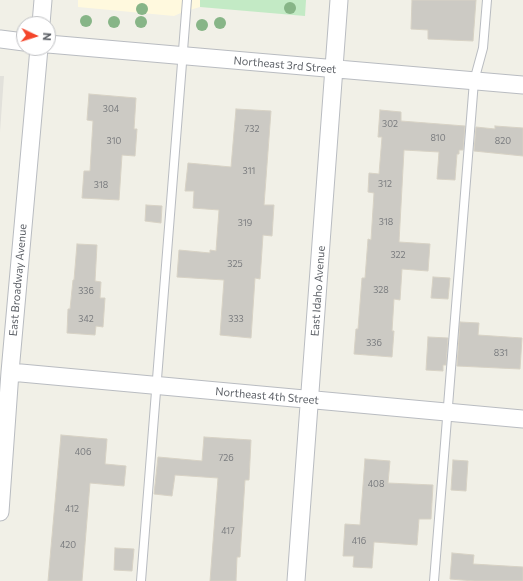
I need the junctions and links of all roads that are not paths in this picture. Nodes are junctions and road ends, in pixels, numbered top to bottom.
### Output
1 (43, 0) edge
2 (187, 0) edge
3 (339, 0) edge
4 (487, 0) edge
5 (42, 16) edge
6 (0, 39) edge
7 (16, 41) edge
8 (56, 45) edge
9 (38, 56) edge
10 (183, 56) junction
11 (334, 69) junction
12 (474, 81) junction
13 (523, 85) edge
14 (10, 372) junction
15 (156, 386) junction
16 (309, 400) junction
17 (448, 412) junction
18 (523, 419) edge
19 (0, 512) edge
20 (141, 581) edge
21 (296, 581) edge
22 (434, 581) edge

1 - 5 street
2 - 10 lane
3 - 11 street, East Idaho Avenue
4 - 12 lane
6 - 7 street
8 - 10 street, Northeast 3rd Street
9 - 14 street, East Broadway Avenue
10 - 11 street, Northeast 3rd Street
10 - 15 lane
11 - 12 street, Northeast 3rd Street
11 - 16 street, East Idaho Avenue
12 - 13 street, Northeast 3rd Street
12 - 17 lane
14 - 15 street, Northeast 4th Street
14 - 19 street, East Broadway Avenue
15 - 16 street, Northeast 4th Street
15 - 20 lane
16 - 17 street, Northeast 4th Street
16 - 21 street, East Idaho Avenue
17 - 18 street, Northeast 4th Street
17 - 22 lane

